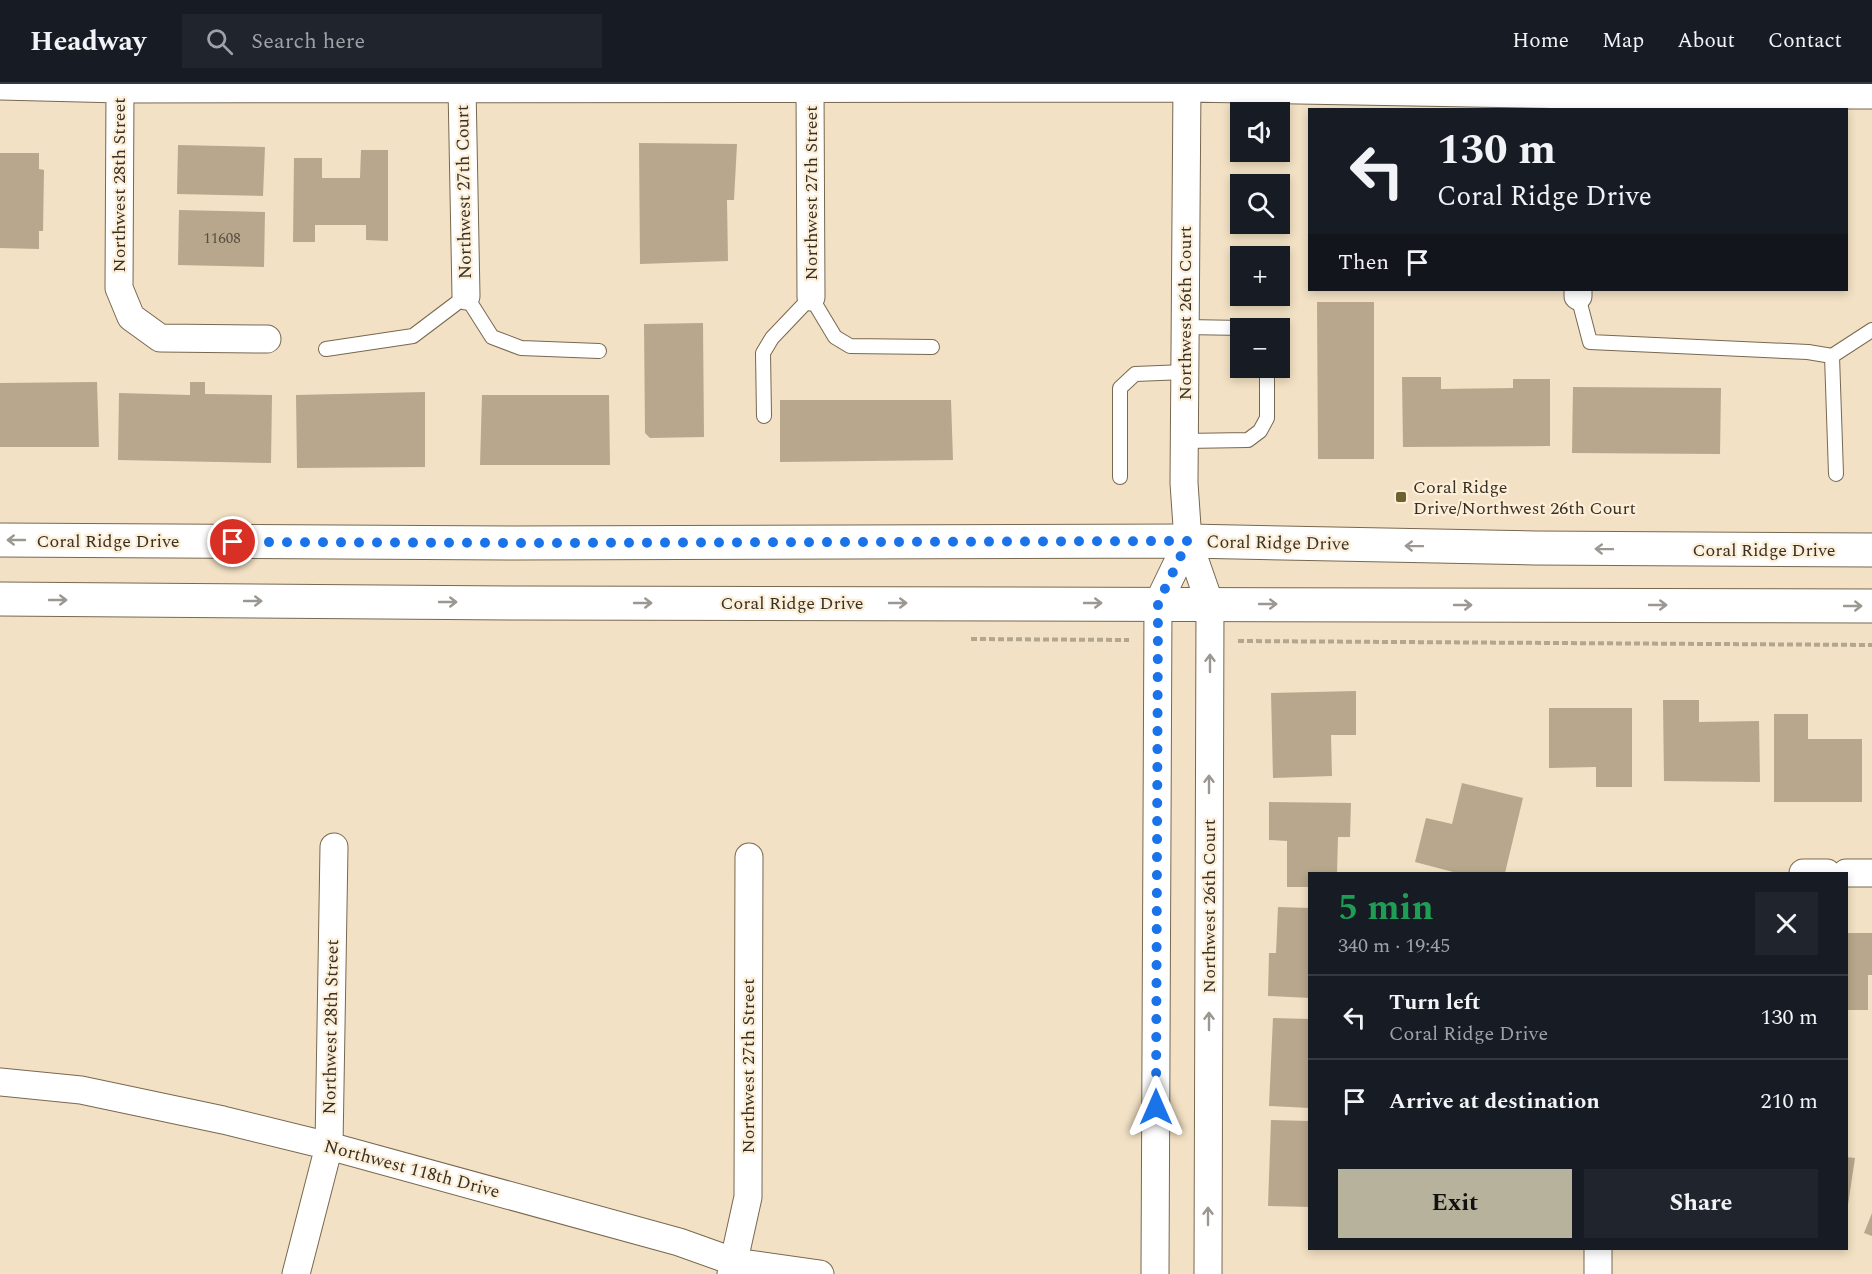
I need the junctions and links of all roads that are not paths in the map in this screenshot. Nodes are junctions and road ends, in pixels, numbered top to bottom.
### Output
1 (1187, 86) edge
2 (0, 87) edge
3 (462, 87) junction
4 (120, 88) junction
5 (810, 88) junction
6 (1872, 95) edge
7 (1580, 102) edge
8 (1578, 293) edge
9 (466, 296) junction
10 (811, 297) junction
11 (1185, 327) junction
12 (1230, 328) edge
13 (1872, 330) edge
14 (267, 339) dead end
15 (932, 347) dead end
16 (326, 349) dead end
17 (599, 351) dead end
18 (1832, 356) junction
19 (1185, 372) junction
20 (1266, 378) edge
21 (764, 416) dead end
22 (1184, 441) junction
23 (1836, 474) dead end
24 (1120, 477) dead end
25 (0, 540) edge
26 (1188, 541) junction
27 (1872, 550) edge
28 (0, 599) edge
29 (1158, 603) junction
30 (1210, 604) junction
31 (1872, 606) edge
32 (334, 847) dead end
33 (749, 857) dead end
34 (1848, 873) edge
35 (1872, 873) edge
36 (0, 1082) edge
37 (329, 1146) junction
38 (1598, 1250) edge
39 (733, 1268) edge
40 (296, 1274) edge
41 (820, 1274) edge
42 (1155, 1274) edge
43 (1208, 1274) edge
44 (1598, 1274) edge

1 - 5 street
1 - 7 street
1 - 11 street, Northwest 26th Court
2 - 4 street
3 - 4 street
3 - 5 street
3 - 9 street, Northwest 27th Court
4 - 14 street, Northwest 28th Street
5 - 10 street, Northwest 27th Street
6 - 7 street
8 - 18 lane
9 - 16 lane
9 - 17 lane
10 - 15 lane
10 - 21 lane
11 - 12 lane
11 - 19 street, Northwest 26th Court
13 - 18 lane
18 - 23 lane
19 - 22 street, Northwest 26th Court
19 - 24 lane
20 - 22 lane
22 - 26 street, Northwest 26th Court
26 -> 25 main road, Coral Ridge Drive
27 -> 26 main road, Coral Ridge Drive
26 - 29 street, Northwest 26th Court
26 - 30 street, Northwest 26th Court
28 -> 29 main road, Coral Ridge Drive
29 - 30 main road, Coral Ridge Drive
29 - 42 street, Northwest 26th Court
30 -> 31 main road, Coral Ridge Drive
43 -> 30 street, Northwest 26th Court
32 - 37 street, Northwest 28th Street
33 - 39 street, Northwest 27th Street
34 - 35 street
36 - 37 street, Northwest 118th Drive
37 - 39 street, Northwest 118th Drive
37 - 40 street, Northwest 28th Street
38 - 44 street
39 - 41 street, Northwest 118th Drive

